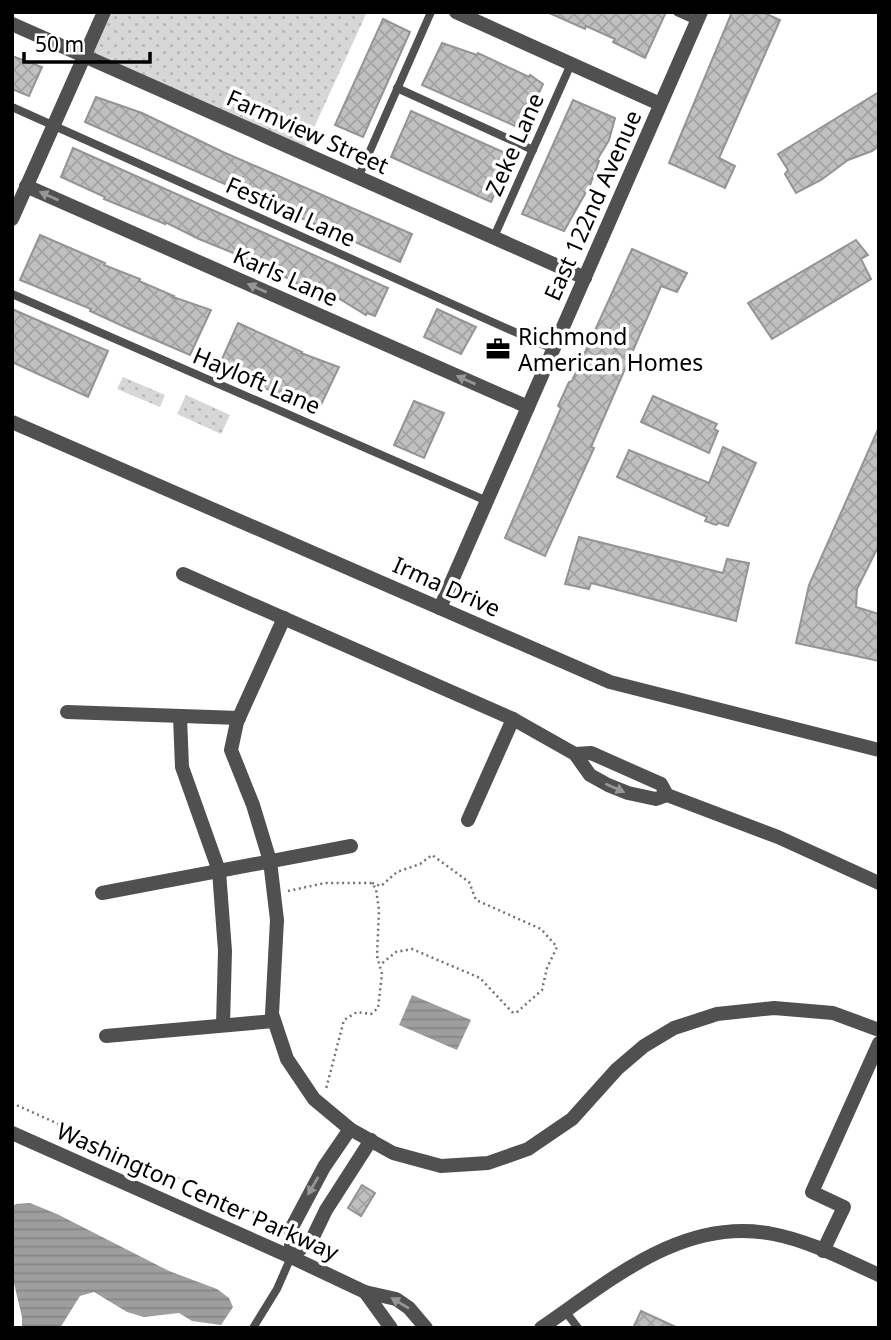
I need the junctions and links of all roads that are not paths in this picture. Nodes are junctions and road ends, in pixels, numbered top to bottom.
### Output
1 (104, 12) edge
2 (431, 12) edge
3 (456, 12) edge
4 (677, 12) edge
5 (699, 16) edge
6 (12, 24) edge
7 (85, 57) junction
8 (571, 64) junction
9 (397, 88) junction
10 (660, 104) junction
11 (12, 107) edge
12 (53, 126) junction
13 (533, 150) junction
14 (358, 178) junction
15 (26, 187) junction
16 (12, 219) edge
17 (493, 239) junction
18 (585, 278) junction
19 (12, 294) edge
20 (553, 349) junction
21 (528, 407) junction
22 (12, 422) edge
23 (487, 501) junction
24 (183, 574) dead end
25 (440, 608) junction
26 (284, 618) junction
27 (68, 712) dead end
28 (180, 716) junction
29 (239, 718) junction
30 (513, 719) junction
31 (879, 750) edge
32 (575, 754) junction
33 (667, 795) junction
34 (468, 820) dead end
35 (351, 846) dead end
36 (270, 861) junction
37 (219, 871) junction
38 (879, 883) edge
39 (102, 893) dead end
40 (274, 1021) junction
41 (223, 1026) junction
42 (879, 1030) edge
43 (106, 1037) dead end
44 (879, 1043) edge
45 (350, 1129) junction
46 (12, 1133) edge
47 (370, 1140) junction
48 (823, 1251) junction
49 (291, 1256) junction
50 (879, 1275) edge
51 (365, 1292) junction
52 (565, 1311) junction
53 (253, 1328) edge
54 (391, 1328) edge
55 (426, 1328) edge
56 (541, 1328) edge
57 (578, 1328) edge

1 - 7 street
2 - 9 lane
3 - 8 street
4 - 5 lane
5 - 10 street, East 122nd Avenue
6 - 7 street, Farmview Street
7 - 12 street
7 - 14 street, Farmview Street
8 - 10 street
8 - 13 lane, Zeke Lane
9 - 13 lane
9 - 14 lane
10 - 18 street, East 122nd Avenue
11 - 12 lane, Festival Lane
12 - 15 street
12 - 20 lane, Festival Lane
13 - 17 lane, Zeke Lane
14 - 17 street, Farmview Street
15 - 16 street
21 -> 15 street, Karls Lane
17 - 18 street, Farmview Street
18 - 20 street, East 122nd Avenue
19 - 23 lane, Hayloft Lane
20 - 21 street, East 122nd Avenue
21 - 23 street, East 122nd Avenue
22 - 25 street, Irma Drive
23 - 25 street, East 122nd Avenue
24 - 26 street
25 - 31 street, Irma Drive
26 - 29 street
26 - 30 street
27 - 28 street
28 - 29 street
28 - 37 street
29 - 36 street
30 - 32 street
30 - 34 street
32 - 33 street
32 -> 33 street
33 - 38 street
35 - 36 street
36 - 37 street
36 - 40 street
37 - 39 street
37 - 41 street
40 - 41 street
40 - 45 street
41 - 43 street
42 - 47 street
44 - 48 street
45 - 47 street
45 -> 49 street
46 - 49 street, Washington Center Parkway
47 - 49 street
48 - 50 street
48 - 52 street
49 - 51 street, Washington Center Parkway
49 - 53 lane
51 - 54 street, Washington Center Parkway
55 -> 51 street, Washington Center Parkway
52 - 56 street
52 - 57 lane

